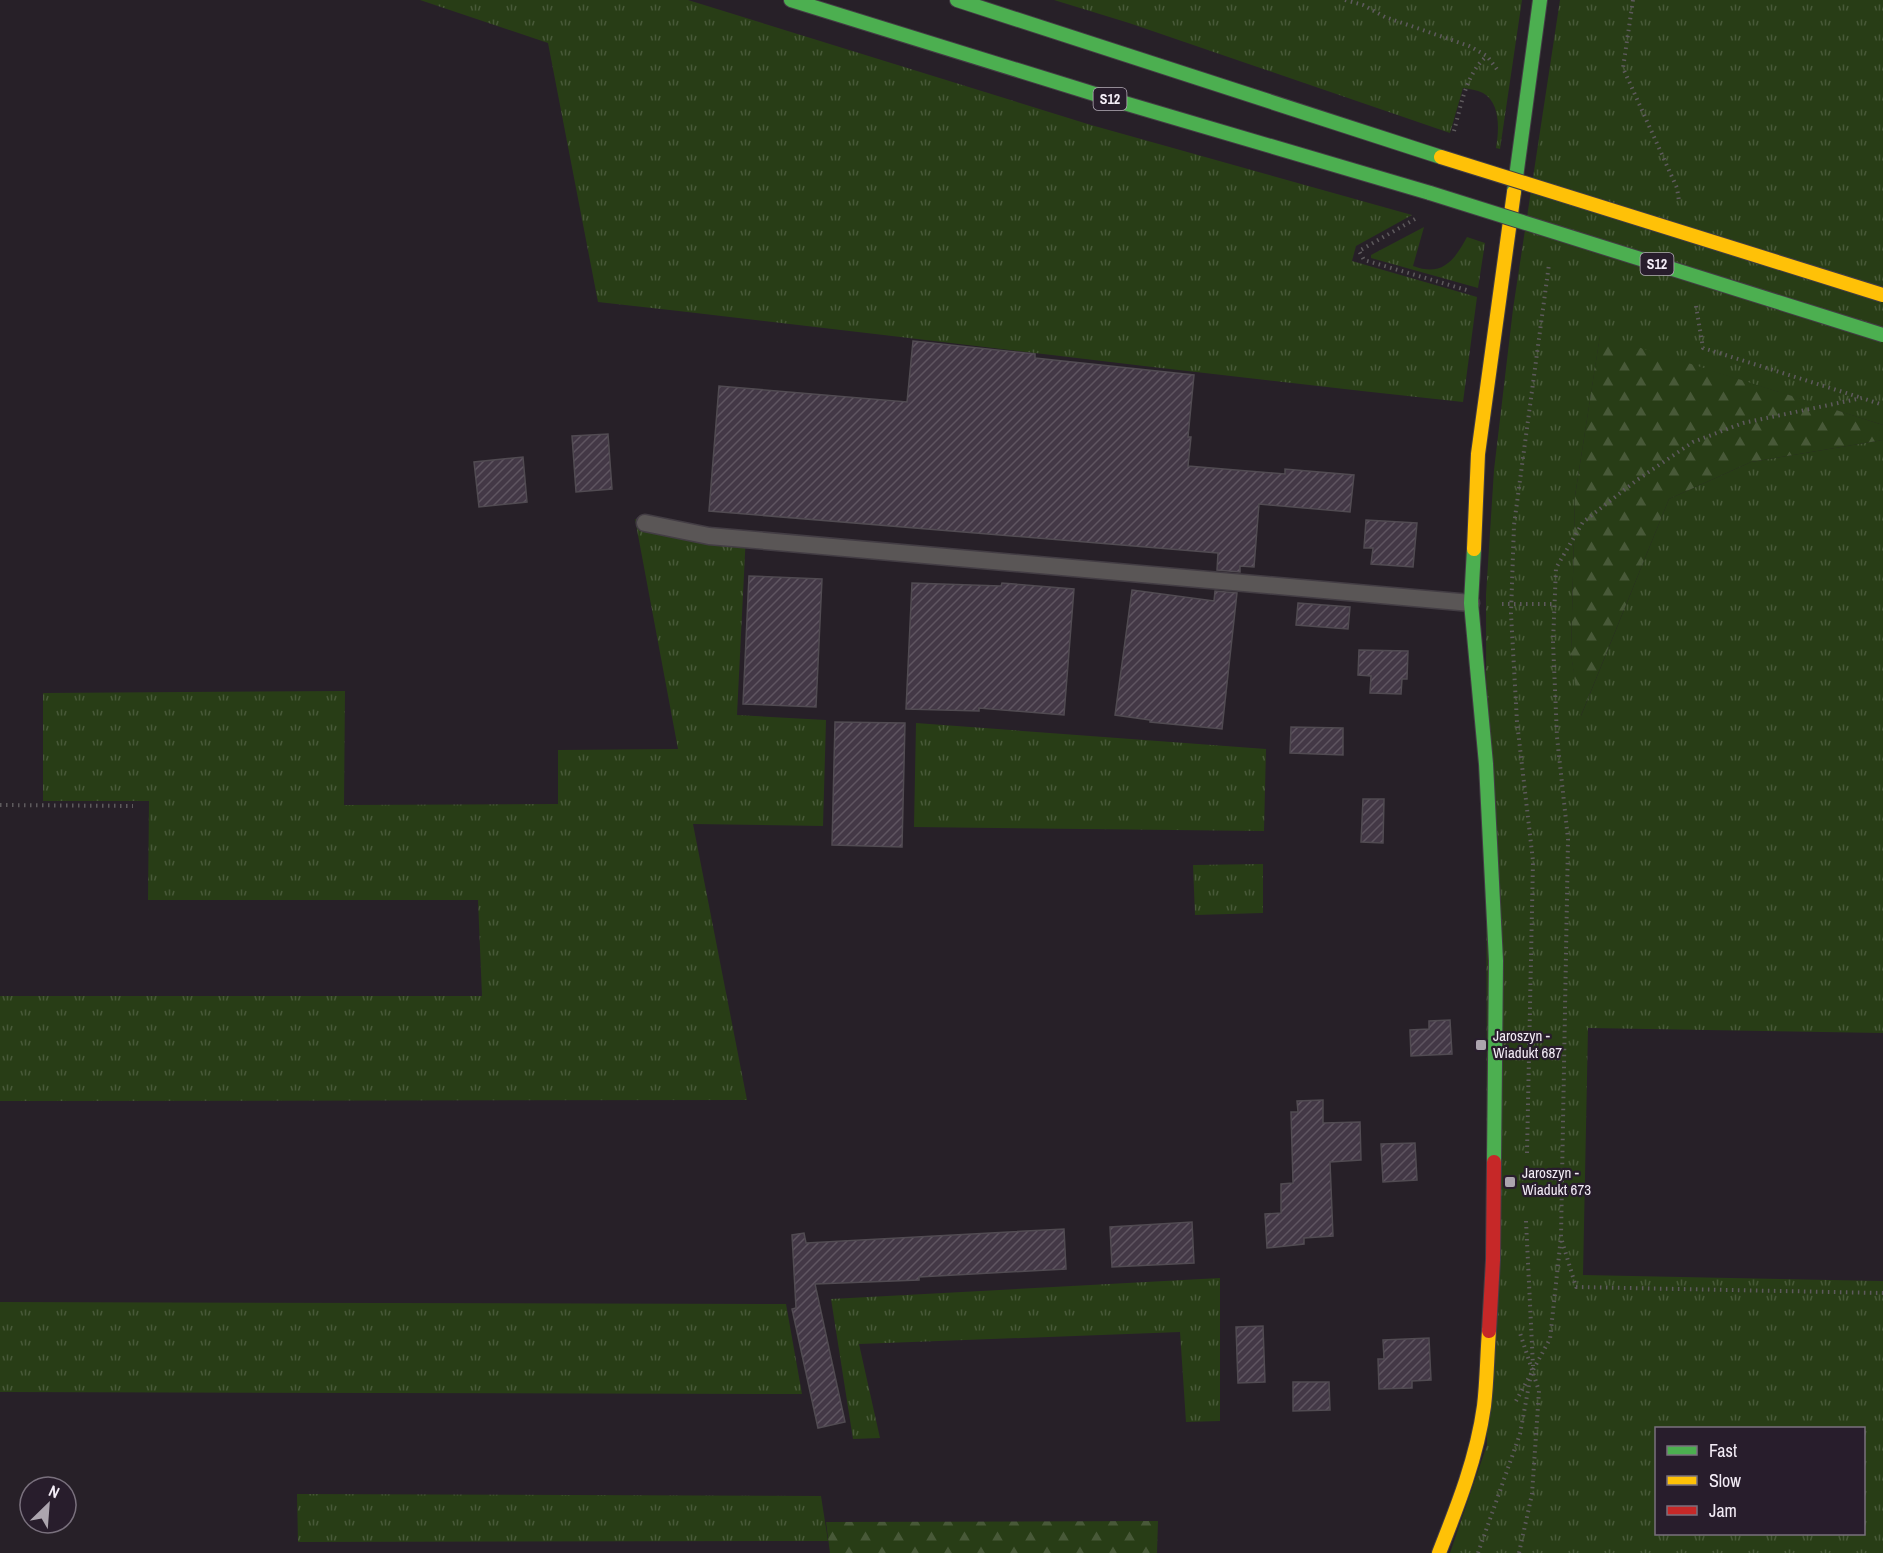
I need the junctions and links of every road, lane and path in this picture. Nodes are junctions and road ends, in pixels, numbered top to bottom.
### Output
1 (791, 0) edge
2 (957, 0) edge
3 (1345, 0) edge
4 (1540, 0) edge
5 (1487, 57) junction
6 (1499, 73) dead end
7 (1454, 131) dead end
8 (1424, 214) dead end
9 (1883, 295) edge
10 (1498, 300) junction
11 (1883, 334) edge
12 (1883, 405) edge
13 (645, 523) dead end
14 (1471, 603) junction
15 (1506, 604) dead end
16 (1555, 604) junction
17 (0, 805) edge
18 (133, 806) dead end
19 (1561, 1237) junction
20 (1883, 1293) edge
21 (1517, 1323) dead end
22 (1532, 1370) junction
23 (1514, 1405) dead end
24 (1439, 1553) edge
25 (1519, 1553) edge

1 - 11 main road, S12, bridge
2 - 9 main road, S12, bridge
3 - 5 path
4 - 10 main road
5 - 6 path
5 - 7 path
8 - 10 path
10 - 14 main road
12 - 16 path
13 - 14 lane
14 - 24 main road
15 - 16 path
16 - 19 path
17 - 18 path
19 - 20 path
19 - 22 path
21 - 22 path
22 - 23 path
22 - 25 path

